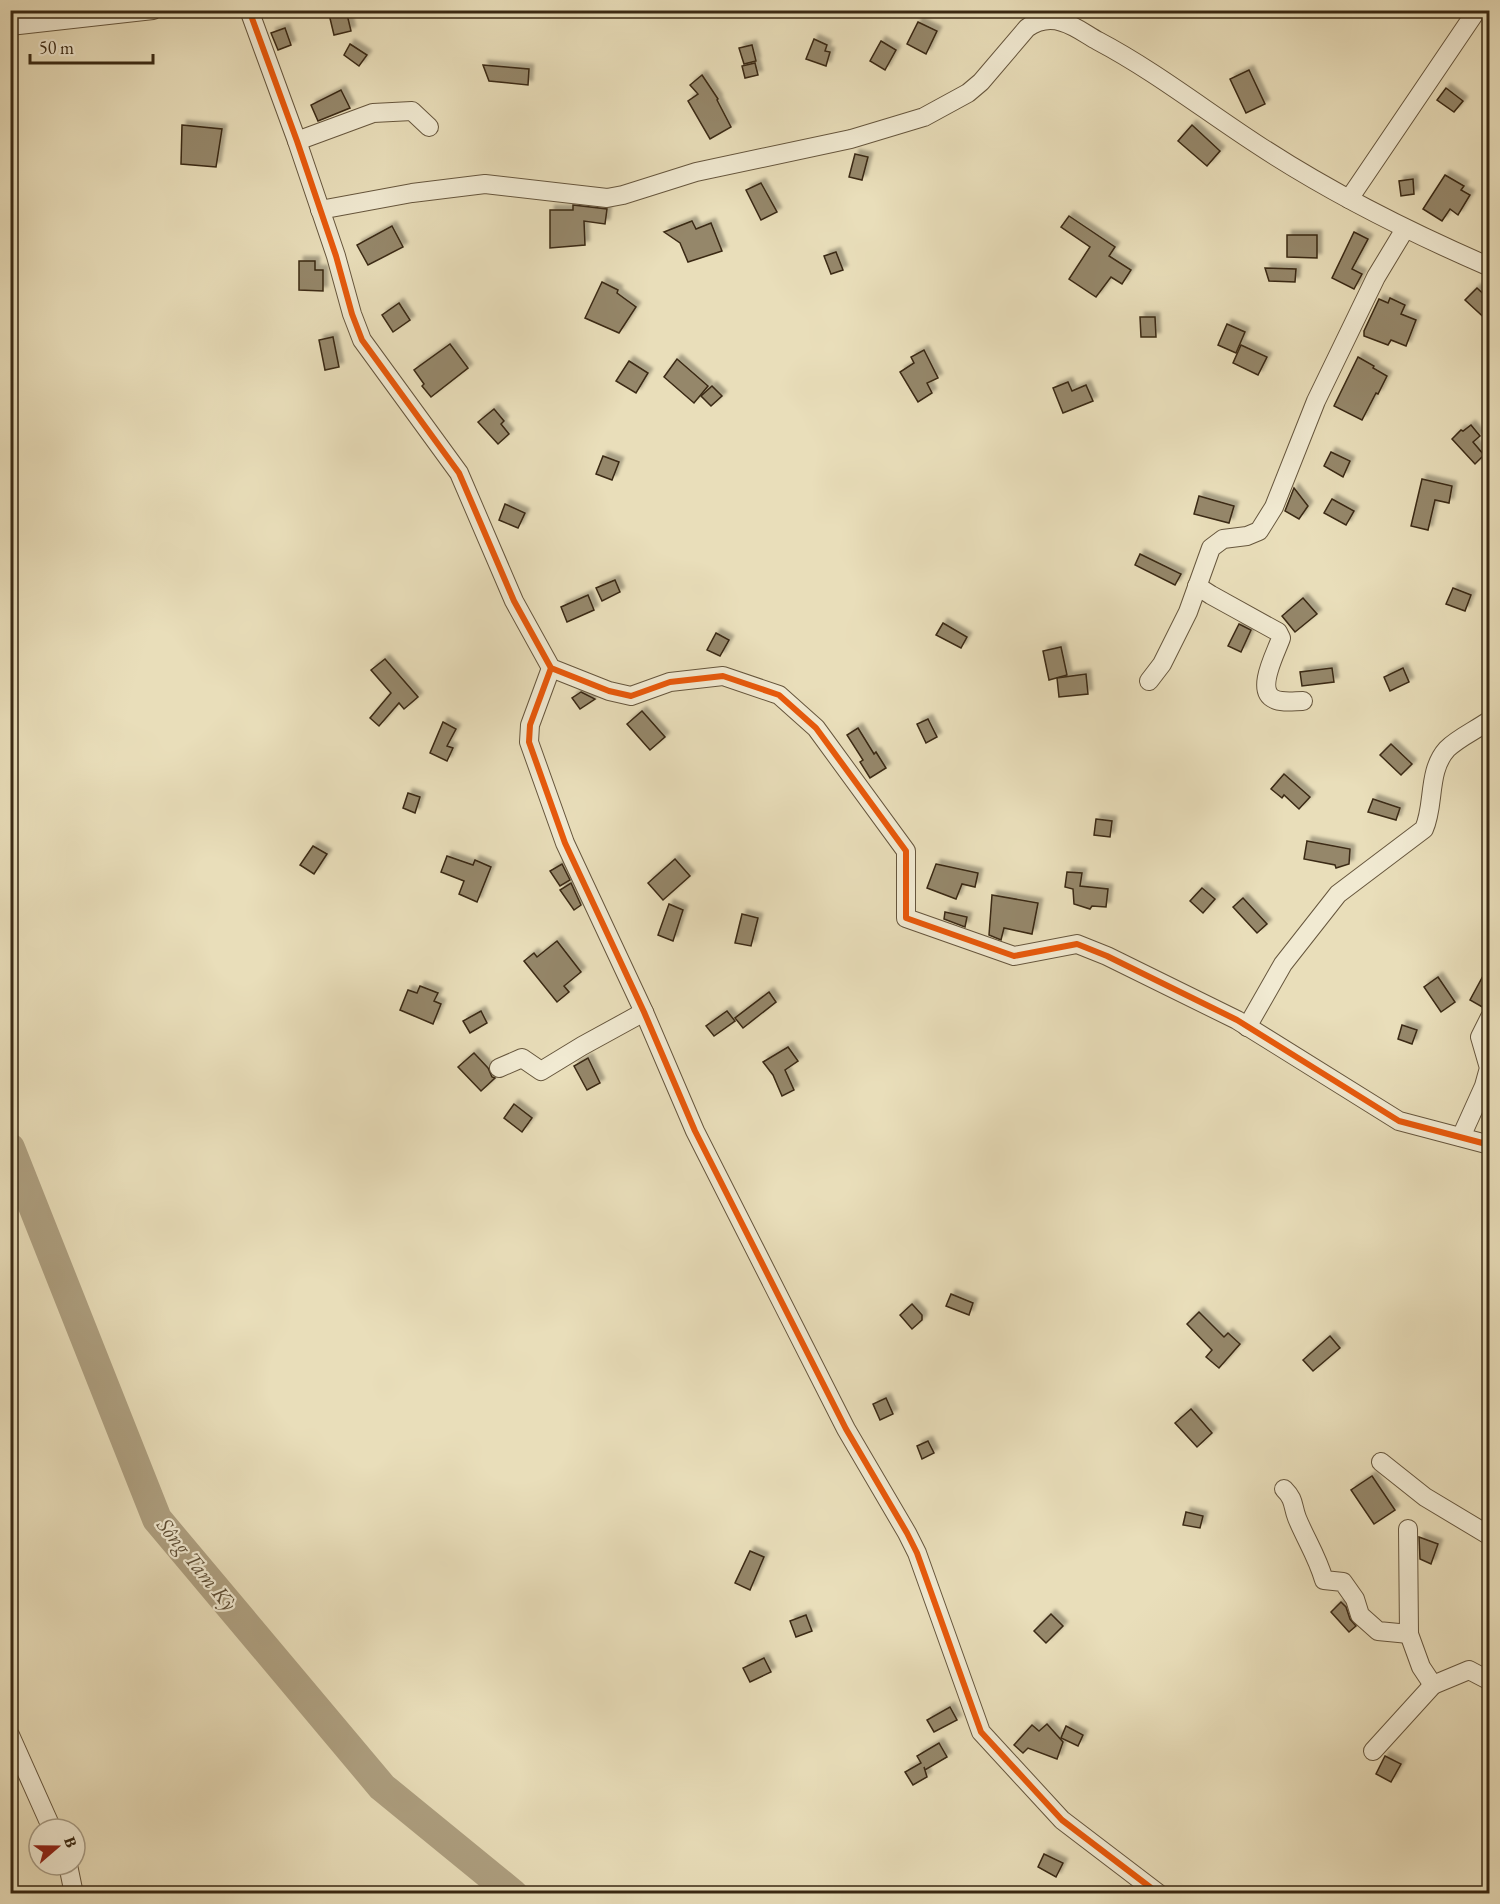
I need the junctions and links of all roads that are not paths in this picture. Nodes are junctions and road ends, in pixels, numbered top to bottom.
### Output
1 (153, 10) edge
2 (249, 10) edge
3 (1477, 10) edge
4 (1034, 17) edge
5 (10, 26) edge
6 (429, 127) dead end
7 (297, 141) junction
8 (1348, 199) junction
9 (320, 210) junction
10 (1405, 229) junction
11 (1490, 267) edge
12 (1197, 586) junction
13 (551, 668) junction
14 (1149, 681) dead end
15 (1303, 702) dead end
16 (1490, 720) edge
17 (645, 1012) junction
18 (1490, 1017) edge
19 (1247, 1027) junction
20 (500, 1068) dead end
21 (1461, 1137) junction
22 (1490, 1145) edge
23 (1381, 1462) dead end
24 (1284, 1489) dead end
25 (1408, 1529) dead end
26 (1490, 1536) edge
27 (1408, 1634) junction
28 (1490, 1681) edge
29 (1433, 1685) junction
30 (10, 1734) edge
31 (1373, 1751) dead end
32 (47, 1817) edge
33 (71, 1877) edge
34 (74, 1893) edge
35 (1159, 1893) edge

1 - 5 street
2 - 7 street
3 - 8 street
4 - 8 street
4 - 9 street
6 - 7 street
7 - 9 street
8 - 10 street
9 - 13 street
10 - 11 street
10 - 12 street
12 - 14 street
12 - 15 street
13 - 17 street
13 - 19 street
16 - 19 street
17 - 20 street
17 - 35 street
18 - 21 street
19 - 21 street
21 - 22 street
23 - 26 street
24 - 27 street
25 - 27 street
27 - 29 street
28 - 29 street
29 - 31 street
30 - 32 street
33 - 34 street

